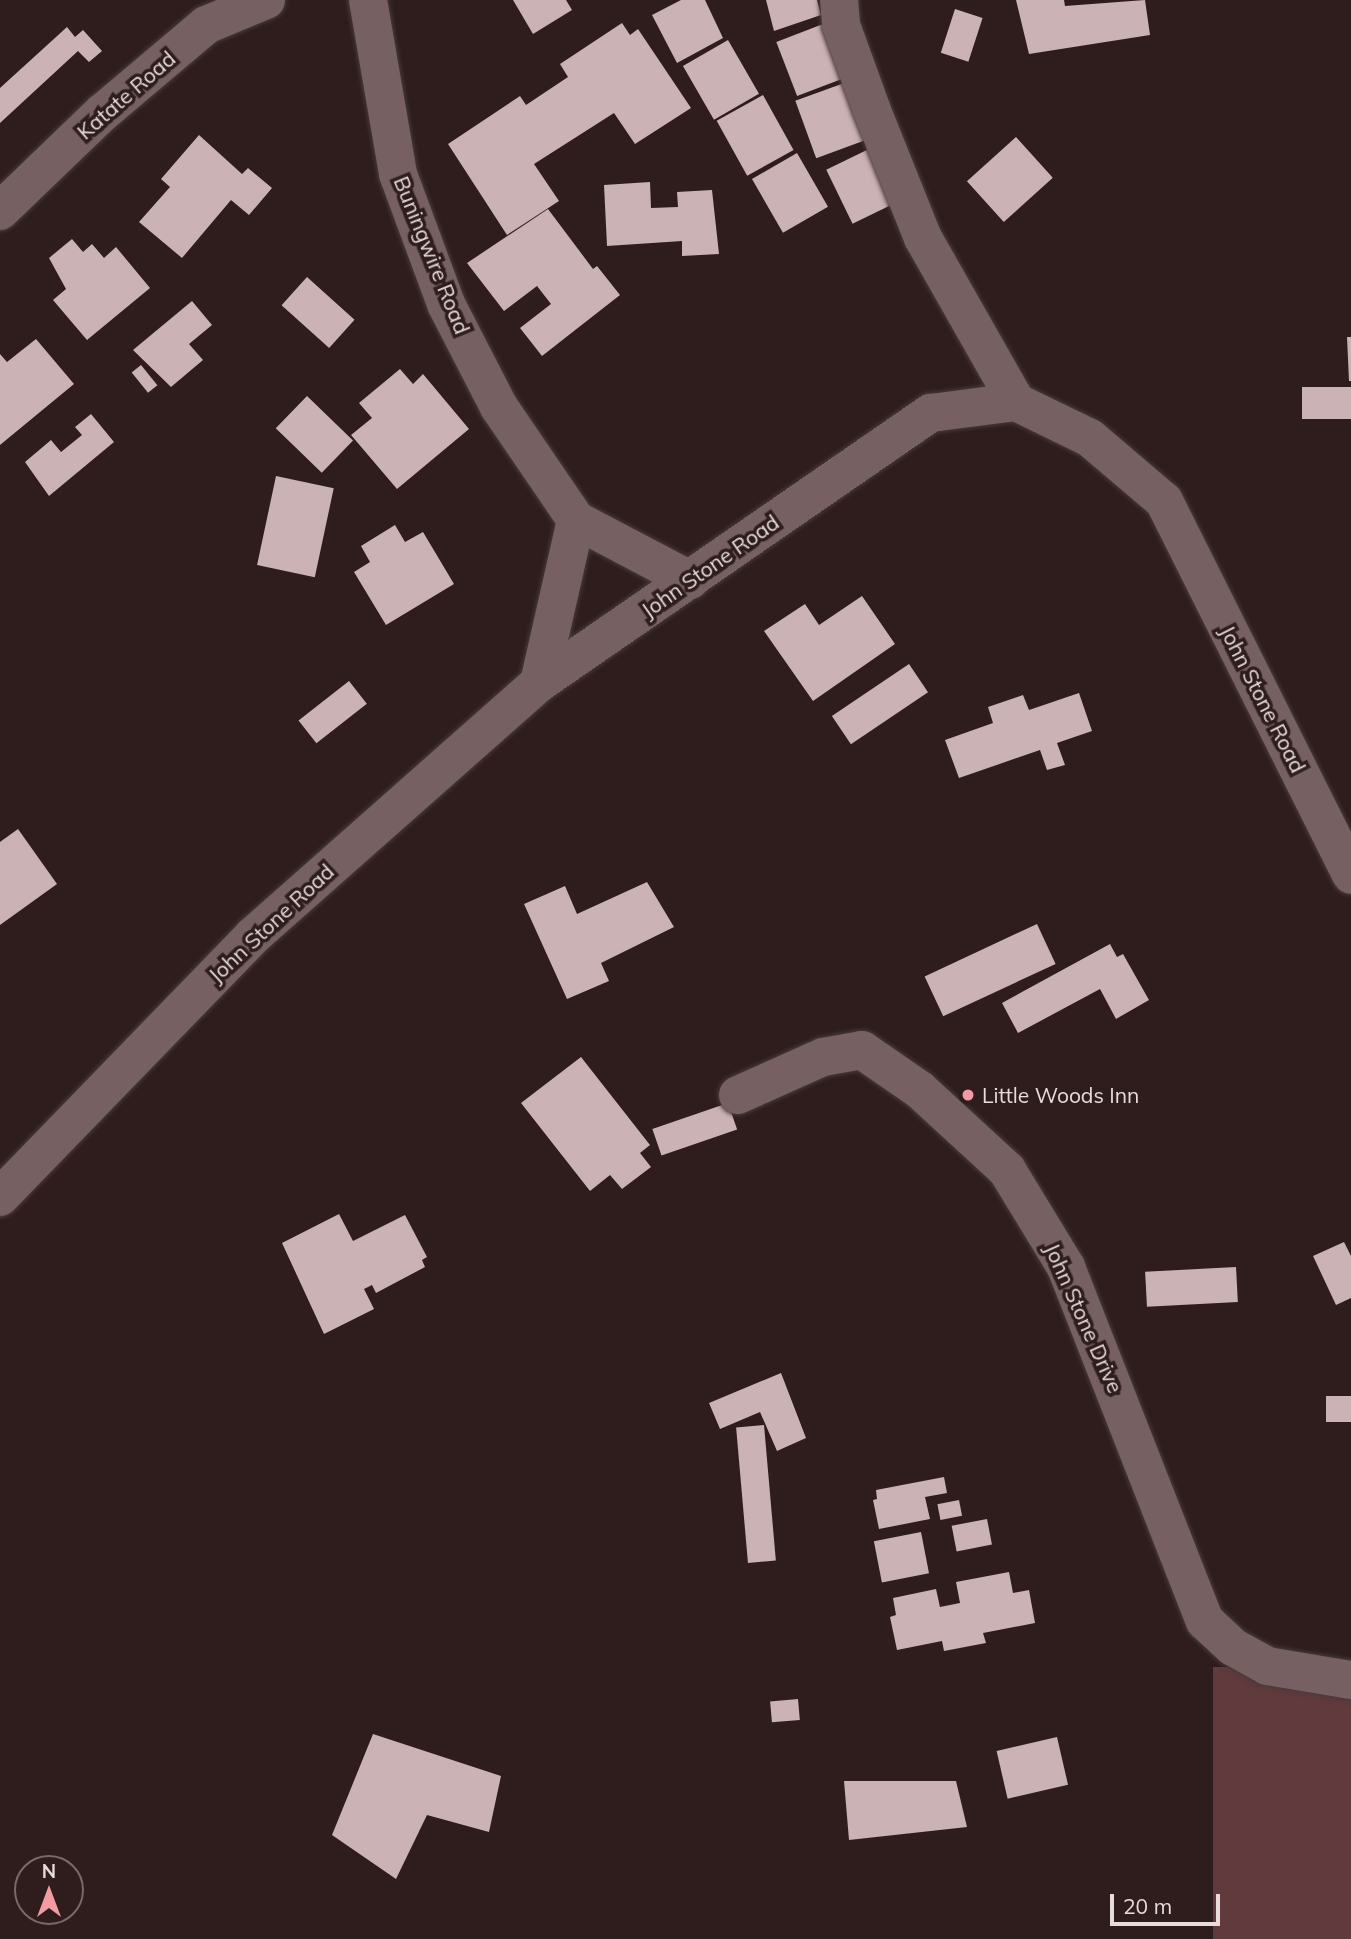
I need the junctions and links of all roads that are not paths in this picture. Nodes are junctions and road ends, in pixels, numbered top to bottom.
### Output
1 (266, 0) edge
2 (368, 0) edge
3 (839, 0) edge
4 (0, 211) edge
5 (1016, 402) junction
6 (576, 520) junction
7 (690, 580) junction
8 (539, 682) junction
9 (1351, 874) edge
10 (738, 1095) dead end
11 (0, 1197) edge
12 (1351, 1681) edge

1 - 4 street, Katate Road
2 - 6 street, Buningwire Road
3 - 5 street
5 - 7 street, John Stone Road
5 - 9 street, John Stone Road
6 - 7 street, Buningwire Road
6 - 8 street
7 - 8 street, John Stone Road
8 - 11 street, John Stone Road
10 - 12 street, John Stone Drive

